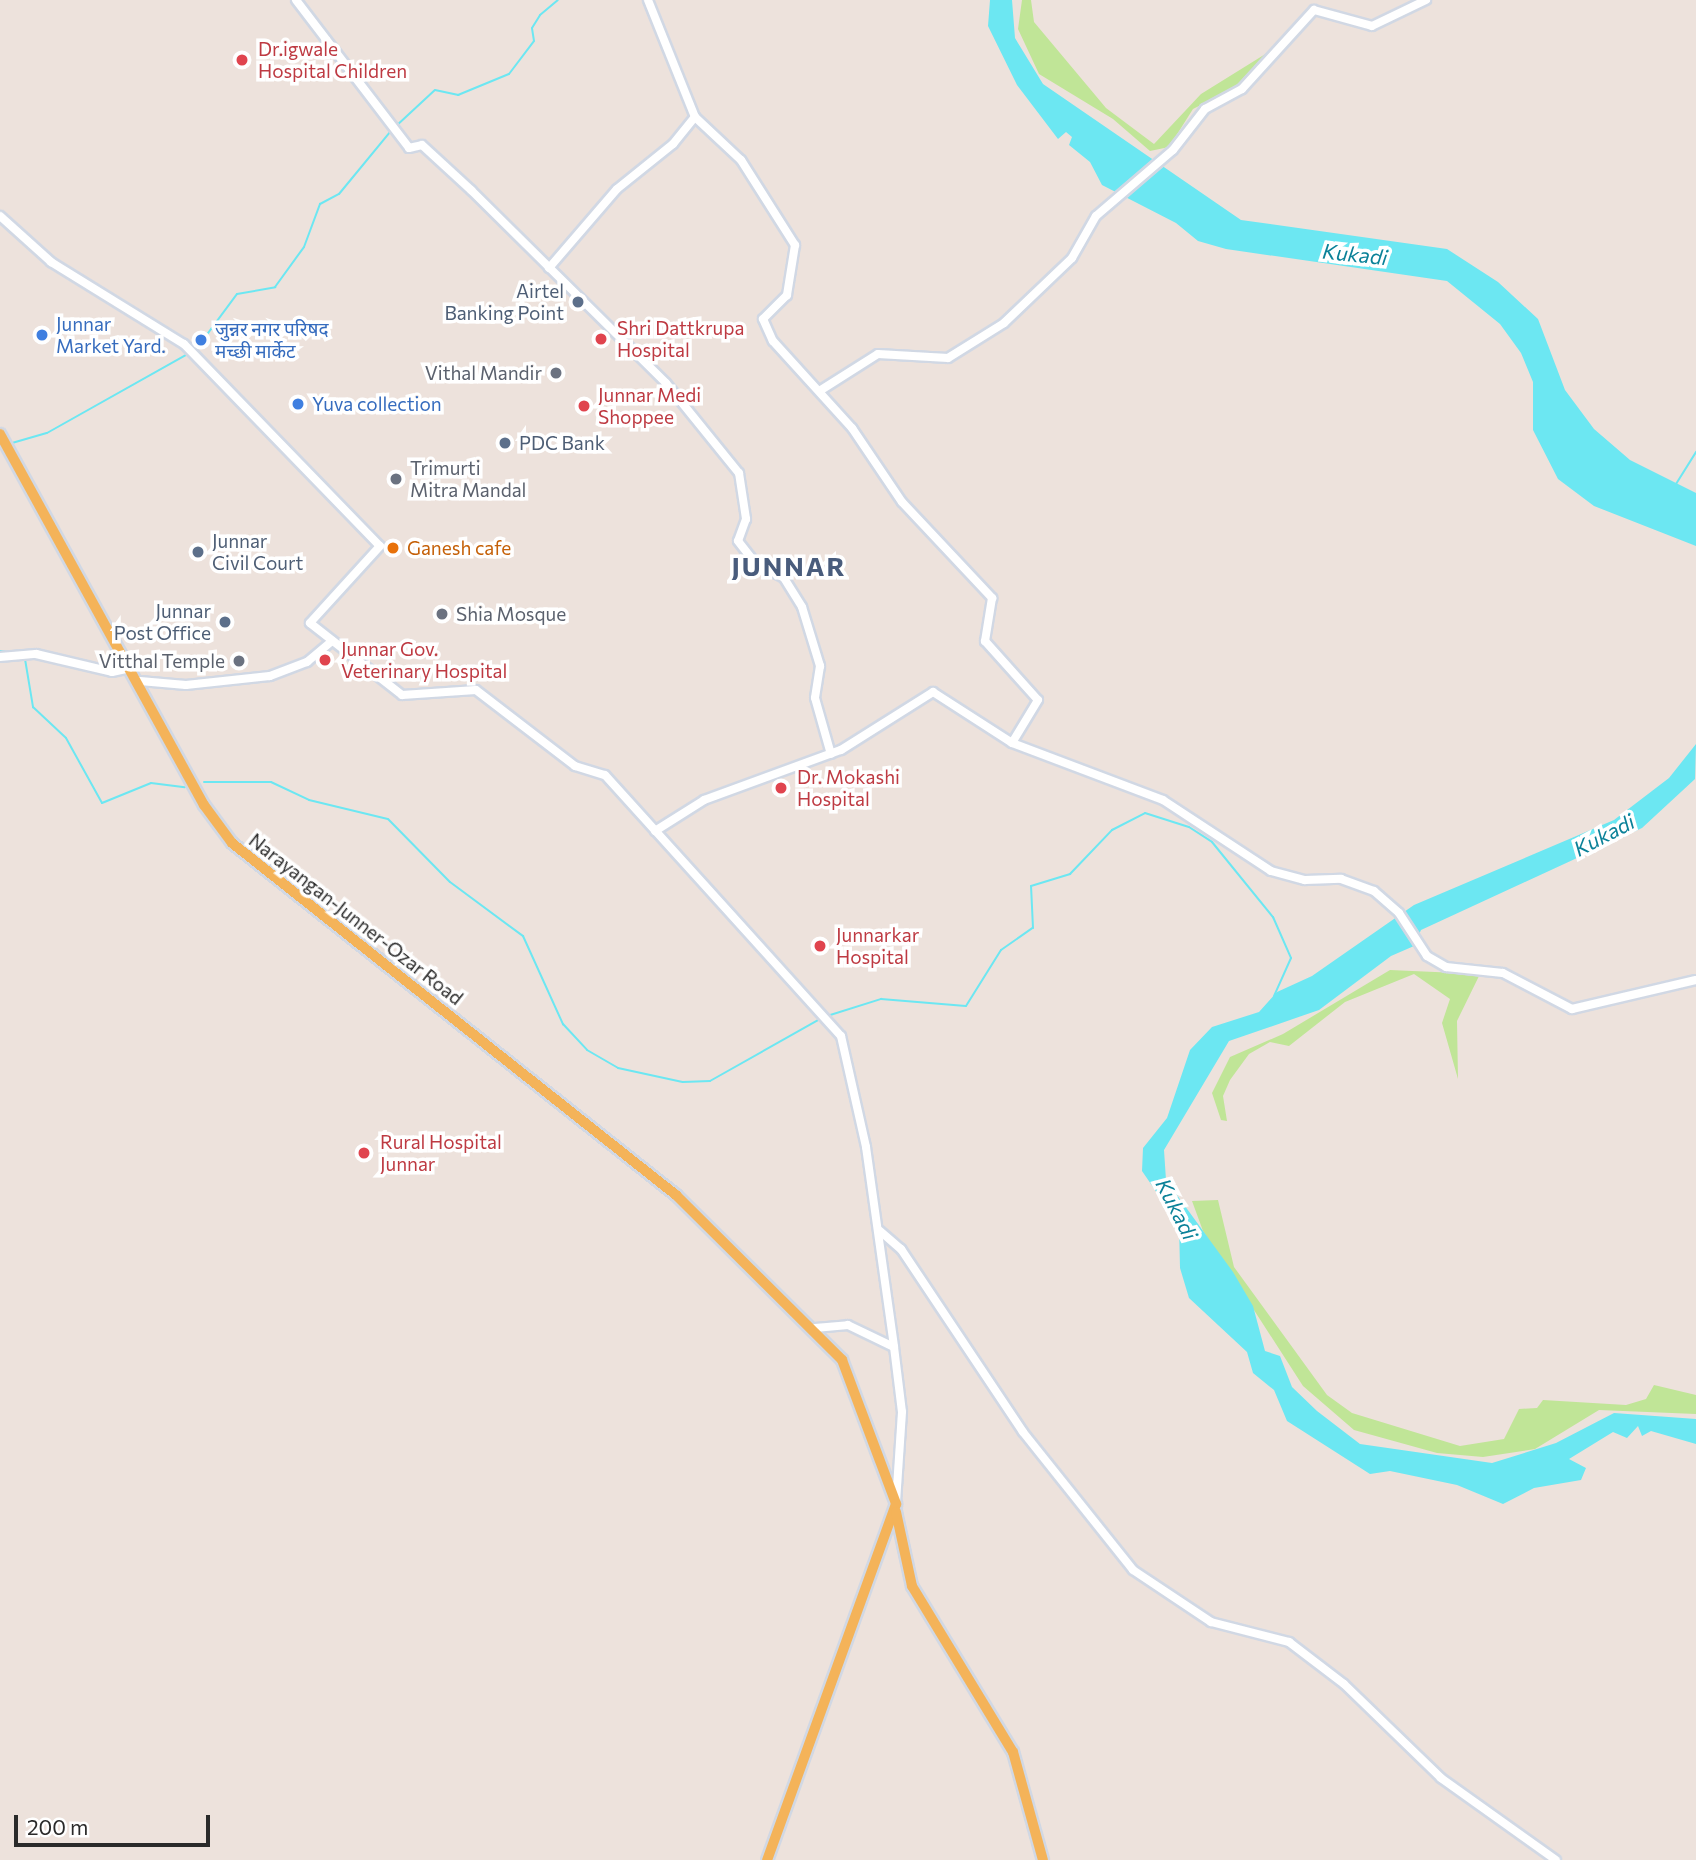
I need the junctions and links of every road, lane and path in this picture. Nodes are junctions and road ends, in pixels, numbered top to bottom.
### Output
1 (296, 0) edge
2 (648, 0) edge
3 (1426, 0) edge
4 (695, 117) junction
5 (0, 216) edge
6 (548, 268) junction
7 (821, 390) junction
8 (0, 434) edge
9 (332, 641) junction
10 (0, 657) edge
11 (133, 668) junction
12 (140, 681) junction
13 (1012, 743) junction
14 (831, 754) junction
15 (655, 831) junction
16 (1696, 981) edge
17 (880, 1231) junction
18 (815, 1328) junction
19 (894, 1347) junction
20 (896, 1504) junction
21 (767, 1860) edge
22 (1043, 1860) edge
23 (1556, 1860) edge

1 - 6 street
2 - 4 street
3 - 7 street
4 - 6 street
4 - 7 street
5 - 9 street
6 - 14 street
7 - 13 street
8 - 11 main road, Narayangan-Junner-Ozar Road
9 - 12 street
9 - 15 street
10 - 11 street
11 - 12 main road, Narayangan-Junner-Ozar Road
12 - 18 main road, Narayangan-Junner-Ozar Road
13 - 14 street
13 - 16 street
14 - 15 street
15 - 17 street
17 - 19 street
17 - 23 street
18 - 19 street
18 - 20 main road, Narayangan-Junner-Ozar Road
19 - 20 street
20 - 21 main road
20 - 22 main road, Narayangan-Junner-Ozar Road

